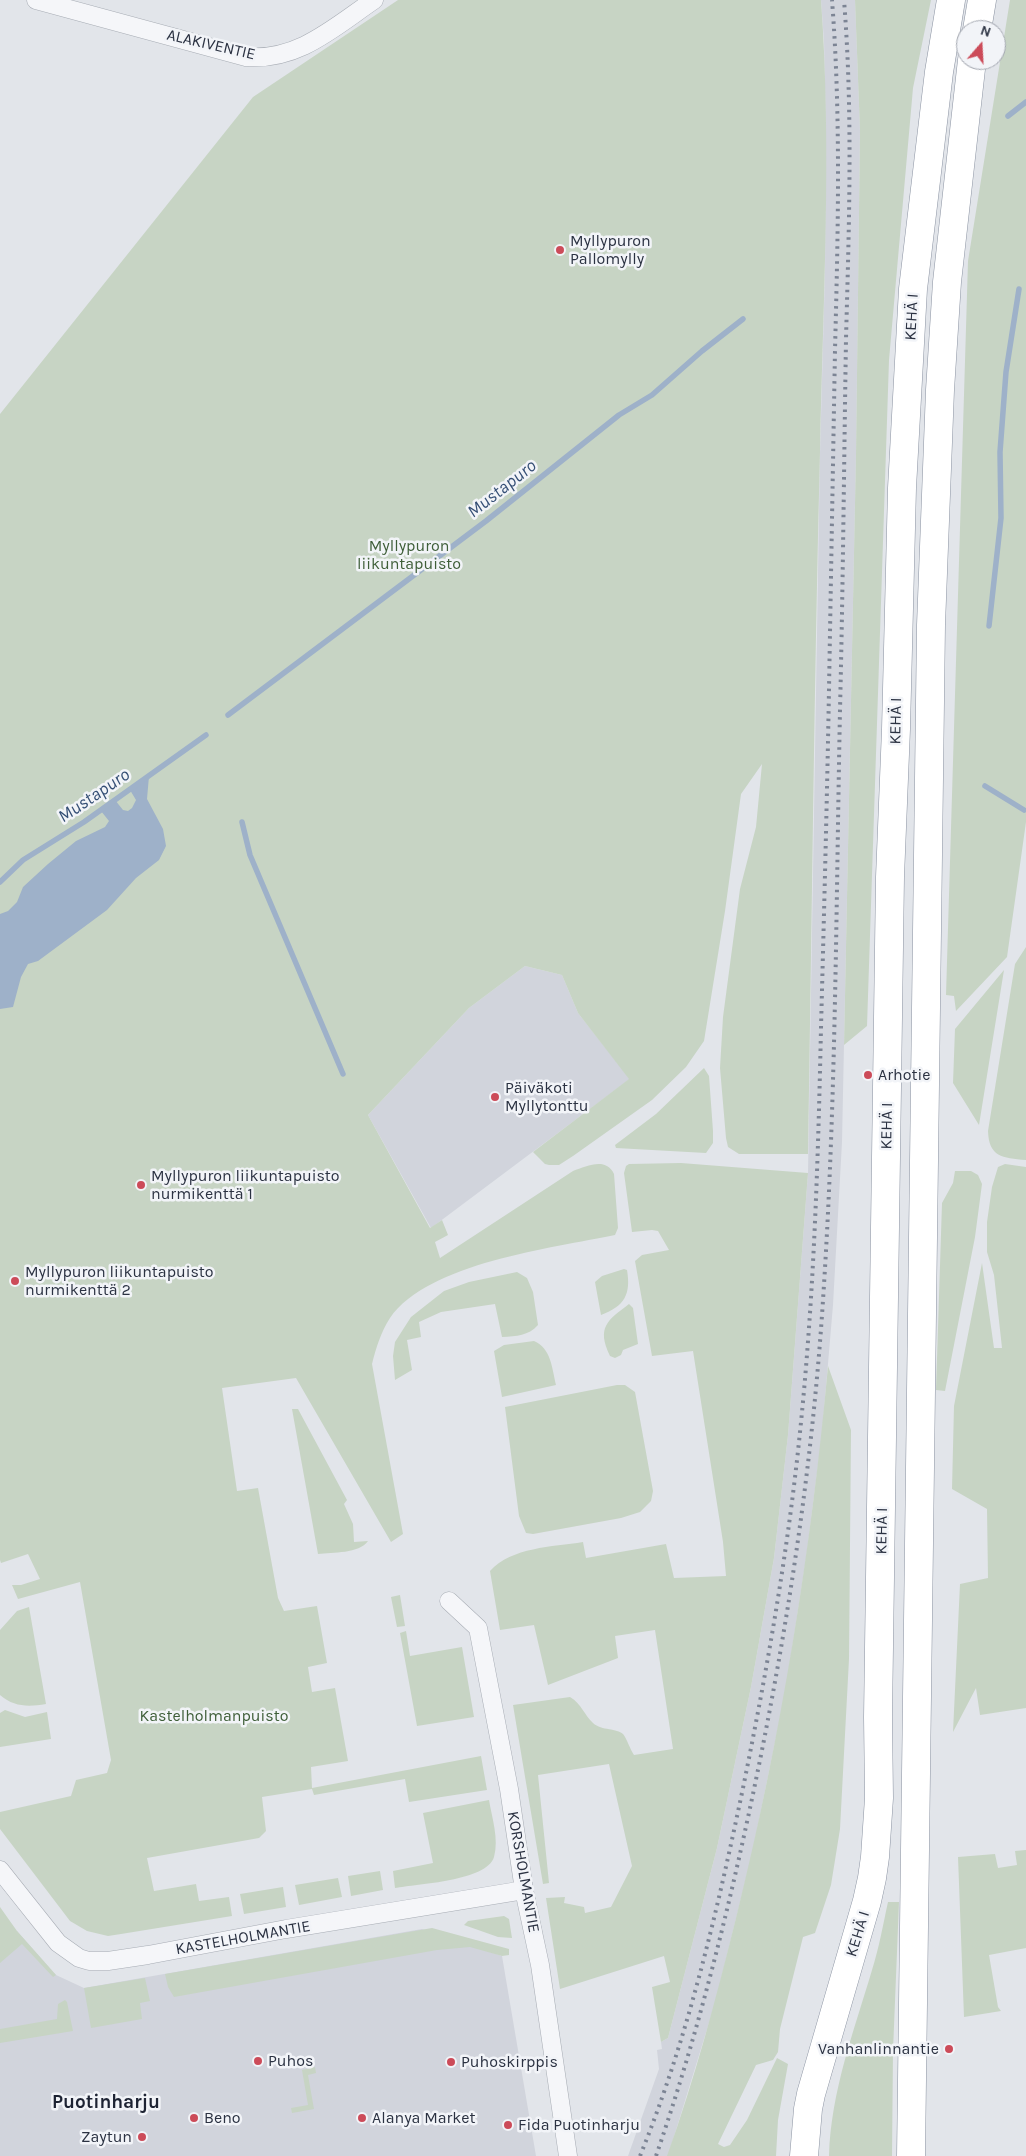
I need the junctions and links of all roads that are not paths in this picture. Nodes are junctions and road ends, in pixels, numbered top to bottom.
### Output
1 (36, 0) edge
2 (374, 0) edge
3 (951, 0) edge
4 (982, 0) edge
5 (979, 20) edge
6 (971, 70) edge
7 (449, 1601) dead end
8 (0, 1870) edge
9 (524, 1890) junction
10 (568, 2156) edge
11 (804, 2156) edge
12 (911, 2156) edge

1 - 2 street, ALAKIVENTIE
3 - 11 highway, KEHÄ I
4 - 5 highway
6 - 12 highway, KEHÄ I
7 - 9 street, KORSHOLMANTIE
8 - 9 street, KASTELHOLMANTIE
9 - 10 street, KORSHOLMANTIE

